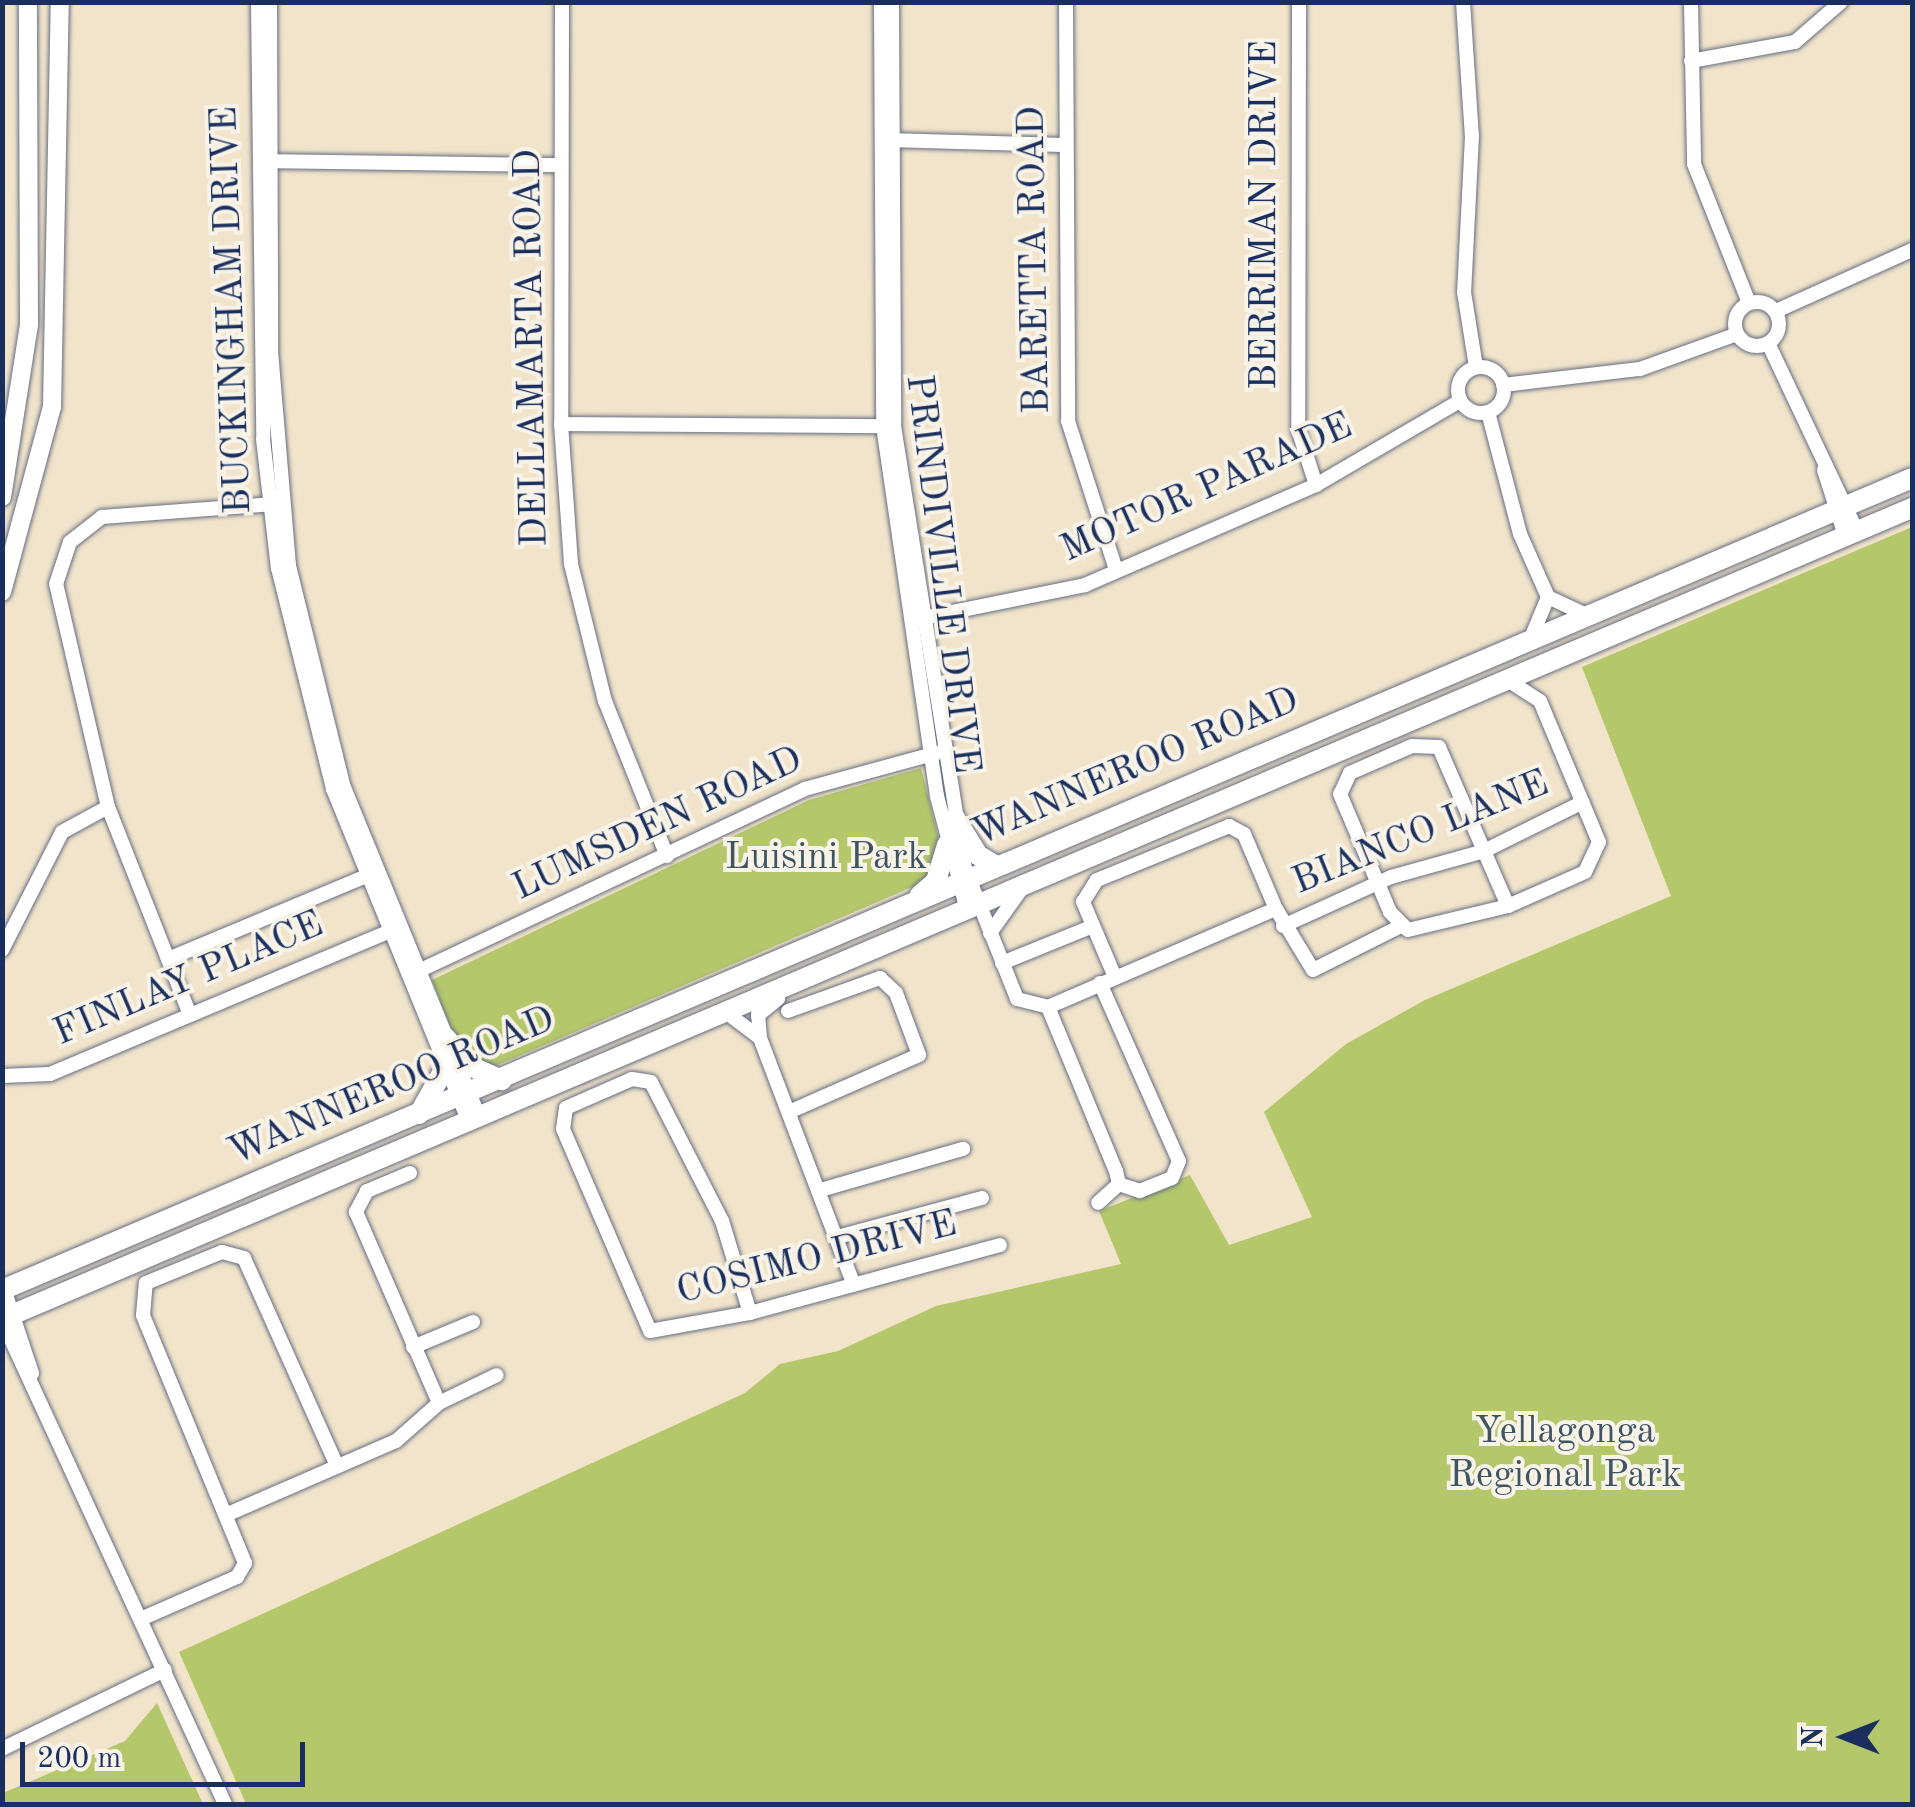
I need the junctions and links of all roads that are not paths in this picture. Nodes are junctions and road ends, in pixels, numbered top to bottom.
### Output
1 (60, 2) edge
2 (258, 2) edge
3 (270, 2) edge
4 (562, 2) edge
5 (881, 2) edge
6 (892, 2) edge
7 (1066, 2) edge
8 (1300, 2) edge
9 (1463, 2) edge
10 (1691, 2) edge
11 (1841, 2) edge
12 (29, 4) edge
13 (1691, 60) junction
14 (886, 140) junction
15 (1065, 145) junction
16 (265, 161) junction
17 (560, 165) junction
18 (1912, 250) edge
19 (1749, 302) junction
20 (1776, 311) junction
21 (1737, 334) junction
22 (1768, 344) junction
23 (1476, 367) junction
24 (1503, 385) junction
25 (1460, 401) junction
26 (1488, 412) junction
27 (561, 424) junction
28 (888, 426) junction
29 (1912, 478) edge
30 (1316, 485) junction
31 (2, 497) edge
32 (274, 504) junction
33 (1912, 508) edge
34 (1840, 509) junction
35 (1851, 534) junction
36 (1116, 570) junction
37 (2, 592) edge
38 (1548, 597) junction
39 (1586, 615) junction
40 (917, 619) junction
41 (1531, 638) junction
42 (1558, 660) junction
43 (1508, 680) junction
44 (1540, 701) junction
45 (937, 754) junction
46 (1583, 802) junction
47 (108, 807) junction
48 (955, 818) junction
49 (946, 845) junction
50 (1484, 850) junction
51 (666, 856) junction
52 (996, 866) junction
53 (370, 875) junction
54 (962, 880) junction
55 (1030, 882) junction
56 (1378, 884) junction
57 (910, 903) junction
58 (1508, 906) junction
59 (973, 908) junction
60 (1276, 908) junction
61 (1093, 926) junction
62 (1283, 926) junction
63 (1399, 926) junction
64 (392, 930) junction
65 (990, 934) junction
66 (2, 950) edge
67 (168, 959) junction
68 (1002, 962) junction
69 (412, 974) junction
70 (1107, 980) junction
71 (789, 987) junction
72 (1048, 1007) junction
73 (788, 1011) dead end
74 (727, 1013) junction
75 (190, 1015) junction
76 (444, 1037) junction
77 (760, 1038) junction
78 (445, 1068) junction
79 (2, 1076) edge
80 (502, 1080) junction
81 (464, 1096) junction
82 (791, 1111) junction
83 (418, 1115) junction
84 (474, 1120) junction
85 (963, 1149) dead end
86 (410, 1172) dead end
87 (1119, 1184) junction
88 (824, 1188) junction
89 (982, 1198) dead end
90 (1098, 1202) dead end
91 (841, 1236) junction
92 (1000, 1245) dead end
93 (854, 1285) junction
94 (4, 1290) edge
95 (750, 1313) junction
96 (7, 1318) edge
97 (473, 1322) dead end
98 (413, 1347) junction
99 (497, 1375) dead end
100 (439, 1402) junction
101 (337, 1466) junction
102 (228, 1514) junction
103 (142, 1618) junction
104 (165, 1670) junction
105 (2, 1749) edge
106 (225, 1804) edge

1 - 37 main road
2 - 16 street, BUCKINGHAM DRIVE
3 - 16 street, BUCKINGHAM DRIVE
4 - 17 street, DELLAMARTA ROAD
5 - 14 street, PRINDIVILLE DRIVE
6 - 14 street, PRINDIVILLE DRIVE
7 - 15 street, BARETTA ROAD
8 - 30 street, BERRIMAN DRIVE
9 - 23 street
10 - 13 street
11 - 13 street
12 - 31 main road
13 - 19 street
14 - 15 street
14 - 28 street, PRINDIVILLE DRIVE
15 - 36 street, BARETTA ROAD
16 - 17 street
16 - 32 street, BUCKINGHAM DRIVE
17 - 27 street, DELLAMARTA ROAD
18 - 20 street
19 - 20 street
19 - 21 street
20 - 22 street
21 - 22 street
21 - 24 street
22 - 34 street
23 - 24 street
23 - 25 street
24 - 26 street
25 - 26 street
25 - 30 street, MOTOR PARADE
26 - 38 street
27 - 28 street
27 - 51 street, DELLAMARTA ROAD
28 - 40 street, PRINDIVILLE DRIVE
29 - 34 highway, WANNEROO ROAD
30 - 36 street, MOTOR PARADE
32 - 47 street
32 - 53 street, BUCKINGHAM DRIVE
33 - 35 highway, WANNEROO ROAD
34 - 35 street
34 - 39 highway, WANNEROO ROAD
35 - 42 highway, WANNEROO ROAD
36 - 40 street, MOTOR PARADE
38 - 39 street
38 - 41 street
39 - 41 highway, WANNEROO ROAD
40 - 45 street, PRINDIVILLE DRIVE
41 - 52 highway, WANNEROO ROAD
42 - 43 highway, WANNEROO ROAD
42 - 44 street
43 - 44 street
43 - 55 highway, WANNEROO ROAD
44 - 46 street
45 - 48 street, PRINDIVILLE DRIVE
45 - 49 street, PRINDIVILLE DRIVE
45 - 51 street, LUMSDEN ROAD
46 - 50 street, BIANCO LANE
46 - 58 street
47 - 66 street
47 - 67 street
48 - 52 highway
48 - 54 street, PRINDIVILLE DRIVE
49 - 54 street, PRINDIVILLE DRIVE
49 - 57 highway
50 - 56 street, BIANCO LANE
50 - 56 street
50 - 58 street
51 - 69 street, LUMSDEN ROAD
52 - 54 highway, WANNEROO ROAD
53 - 64 street, BUCKINGHAM DRIVE
53 - 67 street
54 - 57 highway, WANNEROO ROAD
54 - 59 street, PRINDIVILLE DRIVE
55 - 59 highway, WANNEROO ROAD
55 - 65 street
56 - 62 street, BIANCO LANE
56 - 63 street
57 - 80 highway, WANNEROO ROAD
58 - 63 street
59 - 65 street, PRINDIVILLE DRIVE
59 - 71 highway, WANNEROO ROAD
60 - 61 street
60 - 62 street
60 - 70 street
61 - 68 street
61 - 70 street
62 - 63 street
64 - 69 street, BUCKINGHAM DRIVE
64 - 75 street, FINLAY PLACE
65 - 68 street, PRINDIVILLE DRIVE
67 - 75 street
68 - 72 street, PRINDIVILLE DRIVE
69 - 76 street, BUCKINGHAM DRIVE
69 - 78 street, BUCKINGHAM DRIVE
70 - 72 street
70 - 87 street
71 - 74 highway, WANNEROO ROAD
71 - 77 street
72 - 87 street
73 - 82 street
74 - 77 street
74 - 84 highway, WANNEROO ROAD
75 - 79 street, FINLAY PLACE
76 - 80 highway
76 - 81 street, BUCKINGHAM DRIVE
77 - 82 street
78 - 81 street, BUCKINGHAM DRIVE
78 - 83 highway
80 - 81 highway, WANNEROO ROAD
81 - 83 highway, WANNEROO ROAD
81 - 84 street, BUCKINGHAM DRIVE
82 - 88 street
83 - 94 highway, WANNEROO ROAD
84 - 96 highway, WANNEROO ROAD
85 - 88 street
86 - 98 street
87 - 90 street
88 - 91 street
89 - 91 street
91 - 93 street
92 - 93 street, COSIMO DRIVE
93 - 95 street, COSIMO DRIVE
94 - 96 street
95 - 95 street, COSIMO DRIVE
96 - 103 street
97 - 98 street
98 - 100 street
99 - 100 street
100 - 101 street
101 - 102 street
101 - 102 street
102 - 103 street
103 - 104 street
104 - 105 street
104 - 106 street

